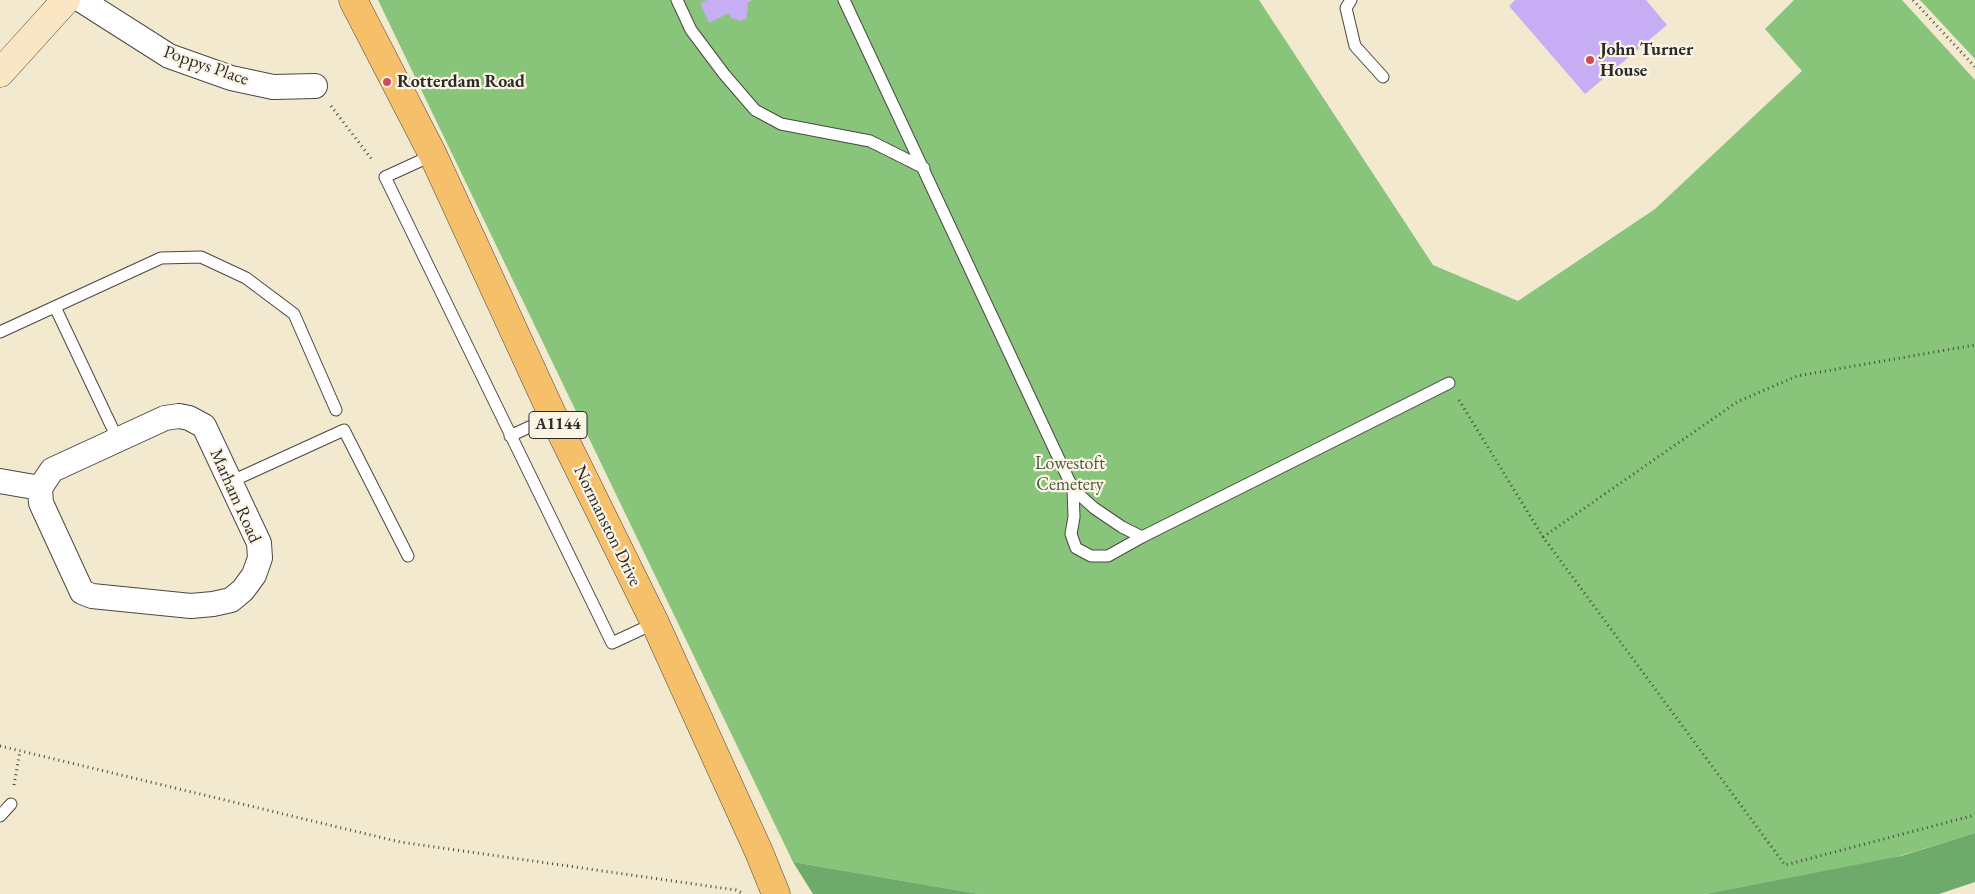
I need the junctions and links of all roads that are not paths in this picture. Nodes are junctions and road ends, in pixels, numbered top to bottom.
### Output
1 (66, 0) edge
2 (81, 0) edge
3 (353, 0) edge
4 (677, 0) edge
5 (844, 0) edge
6 (1351, 0) edge
7 (0, 73) edge
8 (1383, 78) dead end
9 (315, 86) road end
10 (433, 155) junction
11 (924, 168) junction
12 (54, 307) junction
13 (0, 332) edge
14 (1449, 383) road end
15 (336, 410) dead end
16 (553, 416) junction
17 (510, 436) junction
18 (118, 440) junction
19 (0, 481) edge
20 (230, 482) junction
21 (40, 488) junction
22 (1073, 489) junction
23 (1142, 537) junction
24 (408, 556) dead end
25 (655, 623) junction
26 (11, 804) road end
27 (0, 816) edge
28 (776, 894) edge

1 - 7 street
2 - 9 street, Poppys Place
3 - 10 main road, Normanston Drive / A1144
4 - 11 lane
5 - 11 lane
6 - 8 lane
10 - 16 main road, Normanston Drive / A1144
10 - 17 lane
11 - 22 lane
12 - 13 lane
12 - 15 lane
12 - 18 lane
14 - 23 lane
16 - 17 lane
16 - 25 main road, Normanston Drive / A1144
17 - 25 lane
18 - 20 street, Marham Road
18 - 21 street, Marham Road
19 - 21 street
20 - 21 street, Marham Road
20 - 24 lane
22 - 23 lane
22 - 23 lane
25 - 28 main road, Normanston Drive / A1144
26 - 27 lane

